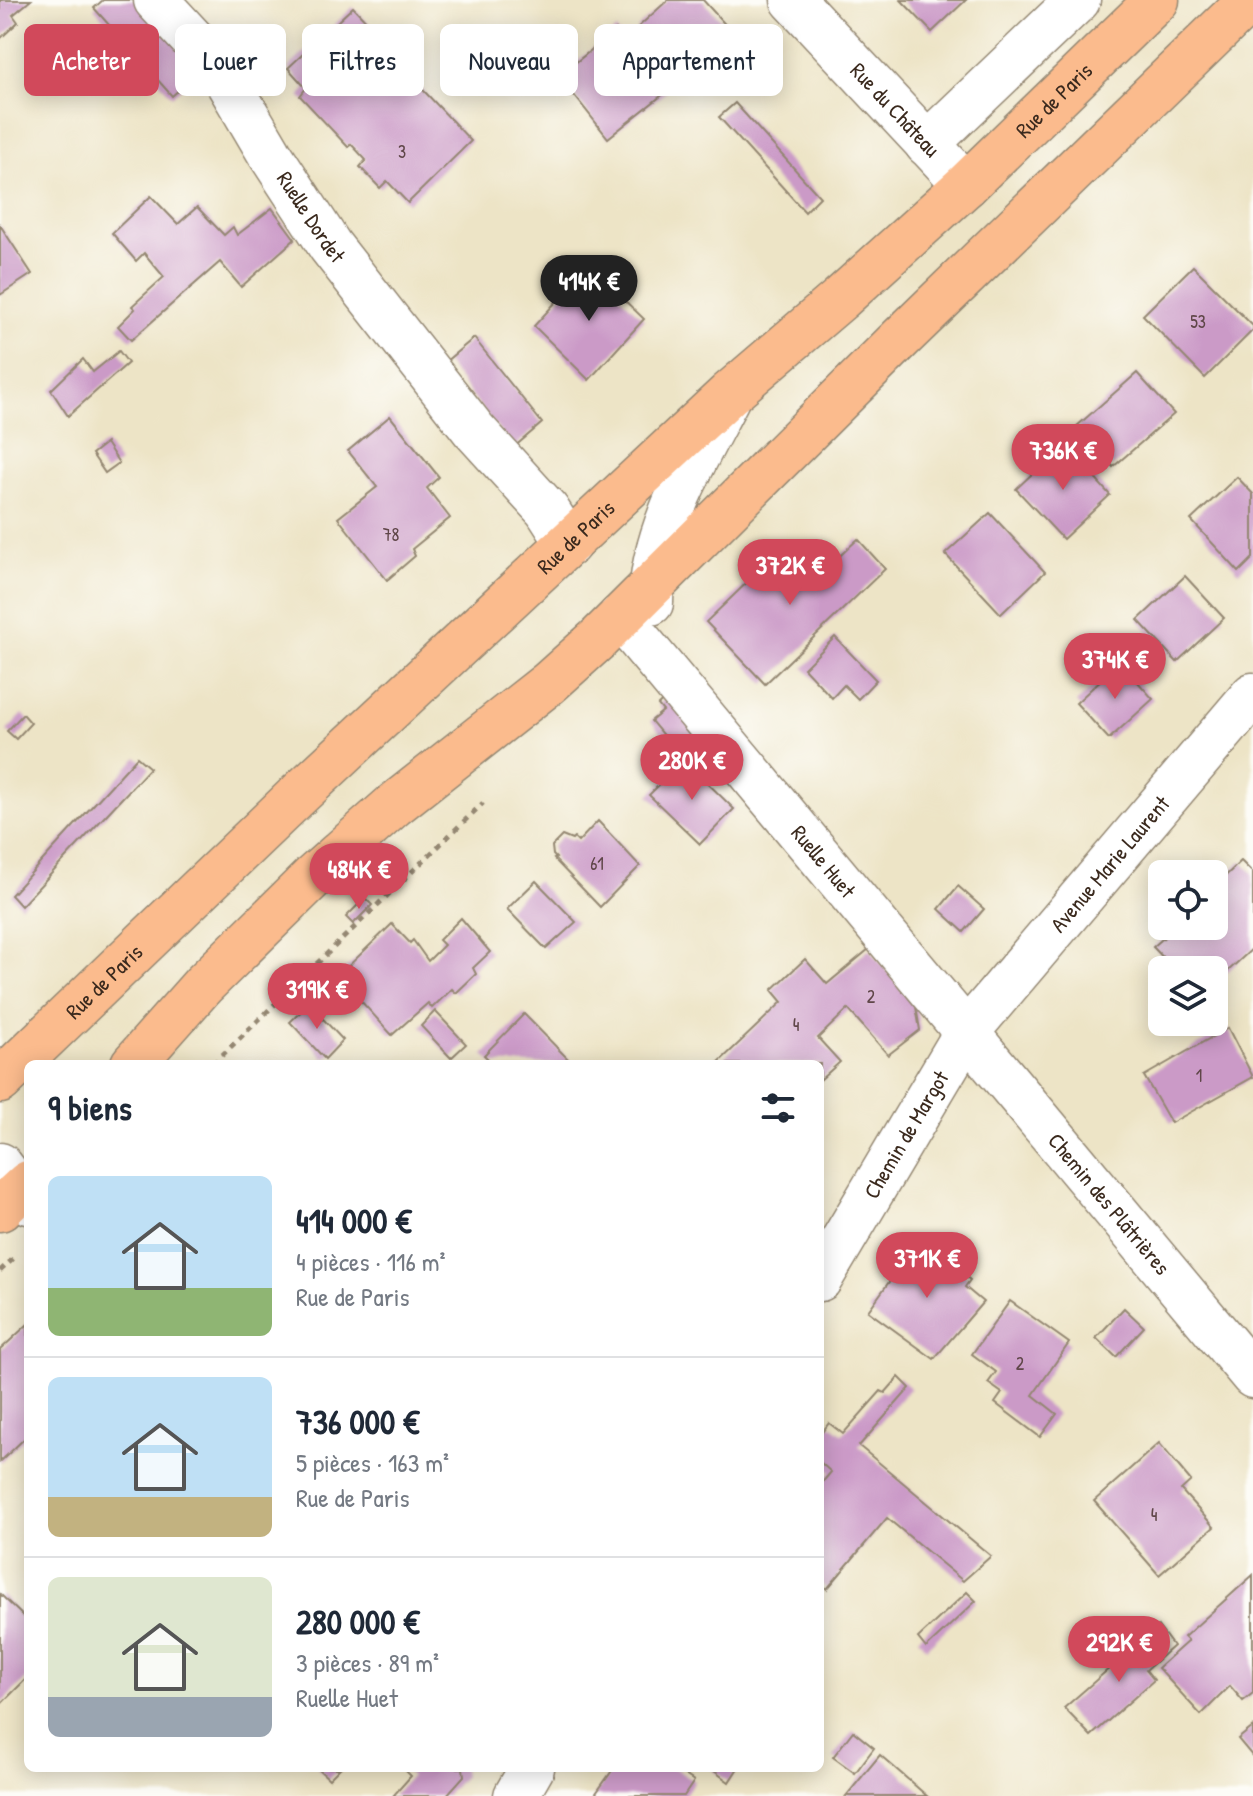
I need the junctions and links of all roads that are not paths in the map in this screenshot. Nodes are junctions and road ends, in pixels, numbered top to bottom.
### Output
1 (156, 0) edge
2 (793, 0) edge
3 (1078, 0) edge
4 (1157, 0) edge
5 (1250, 0) edge
6 (927, 144) junction
7 (966, 185) junction
8 (730, 393) junction
9 (569, 544) junction
10 (651, 587) junction
11 (620, 617) junction
12 (659, 660) junction
13 (1253, 695) edge
14 (966, 1033) junction
15 (137, 1060) edge
16 (0, 1081) edge
17 (824, 1272) edge
18 (1253, 1376) edge
19 (530, 1772) edge
20 (516, 1796) edge

1 - 9 street, Ruelle Dordet
2 - 6 street, Rue du Château
3 - 6 street
4 - 7 main road, Rue de Paris
5 - 10 main road
6 - 7 street, Rue du Château
7 - 8 main road, Rue de Paris
8 - 9 main road, Rue de Paris
8 - 10 street
9 - 16 main road, Rue de Paris
10 - 11 main road
10 - 12 street
11 - 12 street, Ruelle Huet
11 - 15 main road
12 - 14 street, Ruelle Huet
13 - 14 street, Avenue Marie Laurent
14 - 17 street, Chemin de Margot
14 - 18 street, Chemin des Plâtrières
19 - 20 street

